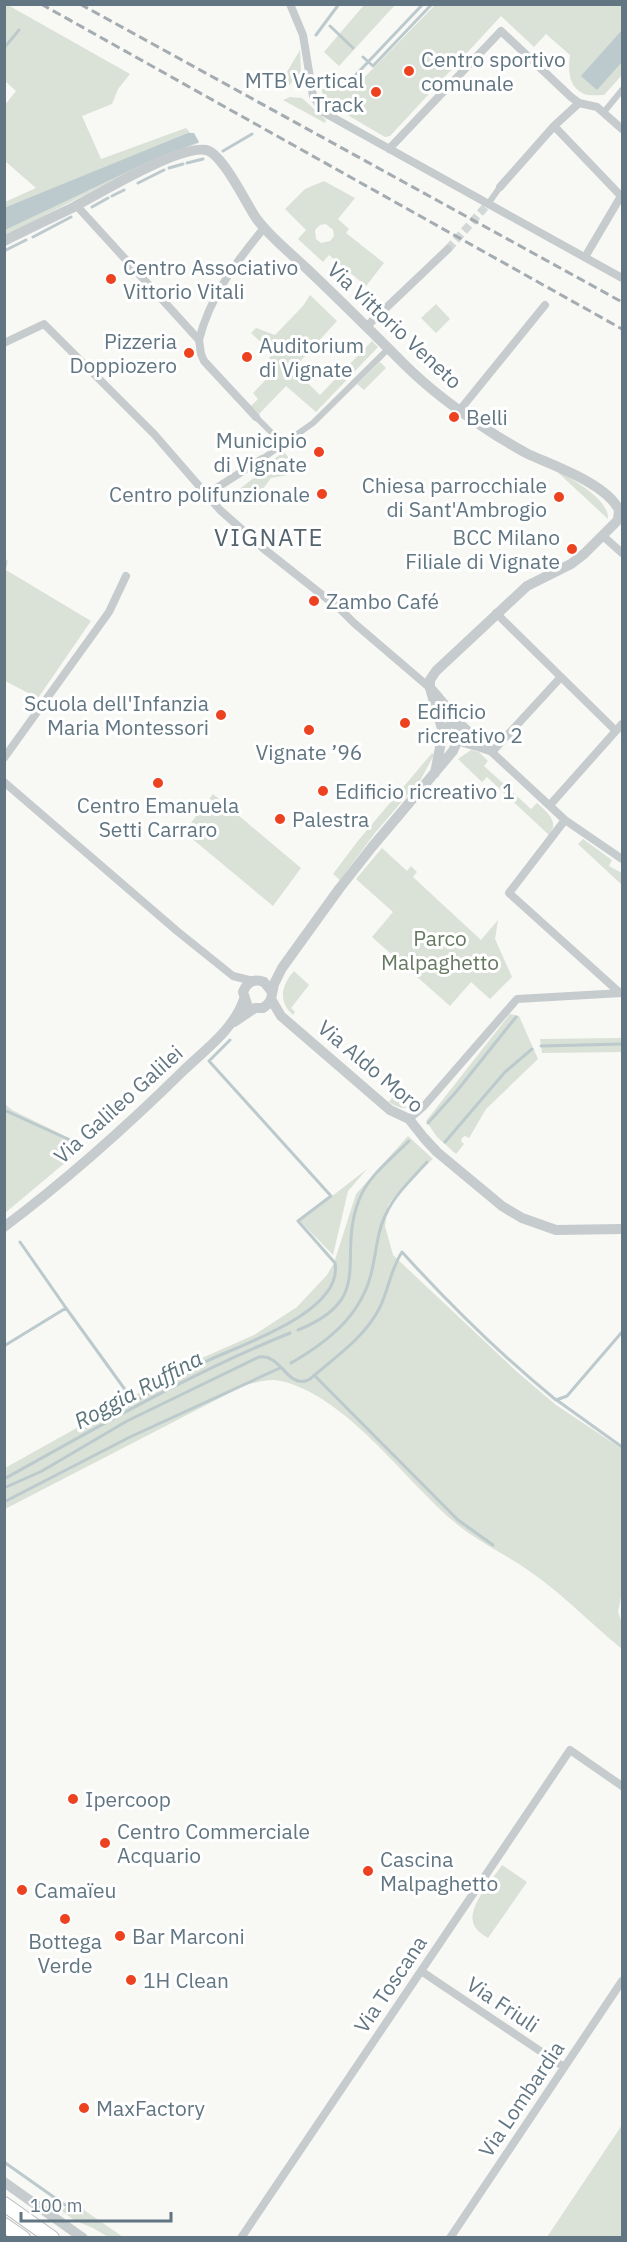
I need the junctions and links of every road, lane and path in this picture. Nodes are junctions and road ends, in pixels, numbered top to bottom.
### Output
1 (290, 4) edge
2 (622, 90) edge
3 (579, 103) junction
4 (603, 112) junction
5 (554, 126) junction
6 (622, 129) edge
7 (390, 149) junction
8 (500, 187) joint
9 (622, 197) edge
10 (488, 204) junction
11 (76, 205) junction
12 (264, 228) junction
13 (4, 241) edge
14 (448, 249) tunnel mouth
15 (585, 257) junction
16 (622, 278) edge
17 (545, 305) dead end
18 (367, 326) junction
19 (198, 340) junction
20 (4, 343) edge
21 (388, 348) junction
22 (459, 411) junction
23 (256, 417) joint
24 (284, 445) junction
25 (262, 459) joint
26 (207, 494) junction
27 (621, 511) edge
28 (603, 536) junction
29 (622, 553) edge
30 (126, 576) dead end
31 (496, 613) junction
32 (561, 677) junction
33 (430, 688) junction
34 (455, 718) junction
35 (620, 728) edge
36 (442, 732) junction
37 (457, 742) junction
38 (492, 752) junction
39 (4, 758) edge
40 (435, 773) junction
41 (4, 782) edge
42 (550, 805) junction
43 (565, 820) junction
44 (622, 859) edge
45 (282, 968) junction
46 (233, 976) junction
47 (257, 981) junction
48 (621, 993) edge
49 (272, 996) junction
50 (244, 997) junction
51 (257, 1009) junction
52 (281, 1016) junction
53 (234, 1022) junction
54 (409, 1119) junction
55 (4, 1227) edge
56 (622, 1229) edge
57 (622, 1786) edge
58 (421, 1971) junction
59 (622, 1981) edge
60 (564, 2067) junction
61 (4, 2182) edge
62 (4, 2204) edge
63 (4, 2225) edge
64 (22, 2238) edge
65 (52, 2238) edge
66 (83, 2238) edge
67 (241, 2238) edge
68 (450, 2238) edge

1 - 7 street
2 - 4 street
3 - 4 street
3 - 5 street
3 - 7 street
4 - 6 street
5 - 8 street
5 - 9 street
7 - 10 street
8 - 10 street
9 - 15 street
10 - 15 street
11 - 12 street, Via Vittorio Veneto
11 - 13 street
11 - 19 street
12 - 18 street, Via Vittorio Veneto
12 - 19 street
14 - 18 street
15 - 16 street
17 - 22 street
18 - 21 street, Via Vittorio Veneto
19 - 23 street
20 - 26 street
21 - 22 street, Via Vittorio Veneto
21 - 24 street
22 - 27 street, Via Vittorio Veneto
23 - 24 street
24 - 25 street
25 - 26 street
26 - 33 street
27 - 28 street
28 - 29 street
28 - 31 street
30 - 39 street
31 - 32 street
31 - 33 street
32 - 35 street
32 - 38 street
33 - 34 street
33 - 36 street
34 - 36 street
34 - 37 street
34 - 38 street
35 - 42 street
36 - 37 street
36 - 40 street
37 - 38 street
37 - 40 street
38 - 42 street
40 - 45 street
41 - 46 street
42 - 43 street
43 - 44 street
43 - 48 street
45 - 47 street
45 - 49 street
46 - 47 street
46 - 50 street
47 - 49 street
47 - 50 street
48 - 54 street
49 - 51 street
49 - 52 street, Via Aldo Moro
50 - 51 street
50 - 53 street, Via Galileo Galilei
51 - 52 street, Via Aldo Moro
51 - 53 street
52 - 54 street, Via Aldo Moro
53 - 55 street, Via Galileo Galilei
54 - 56 street, Via Aldo Moro
57 - 58 street, Via Toscana
58 - 60 street, Via Friuli
58 - 67 street, Via Toscana
59 - 60 street, Via Lombardia
60 - 68 street, Via Lombardia
61 - 66 street
62 - 65 highway
63 - 64 highway

